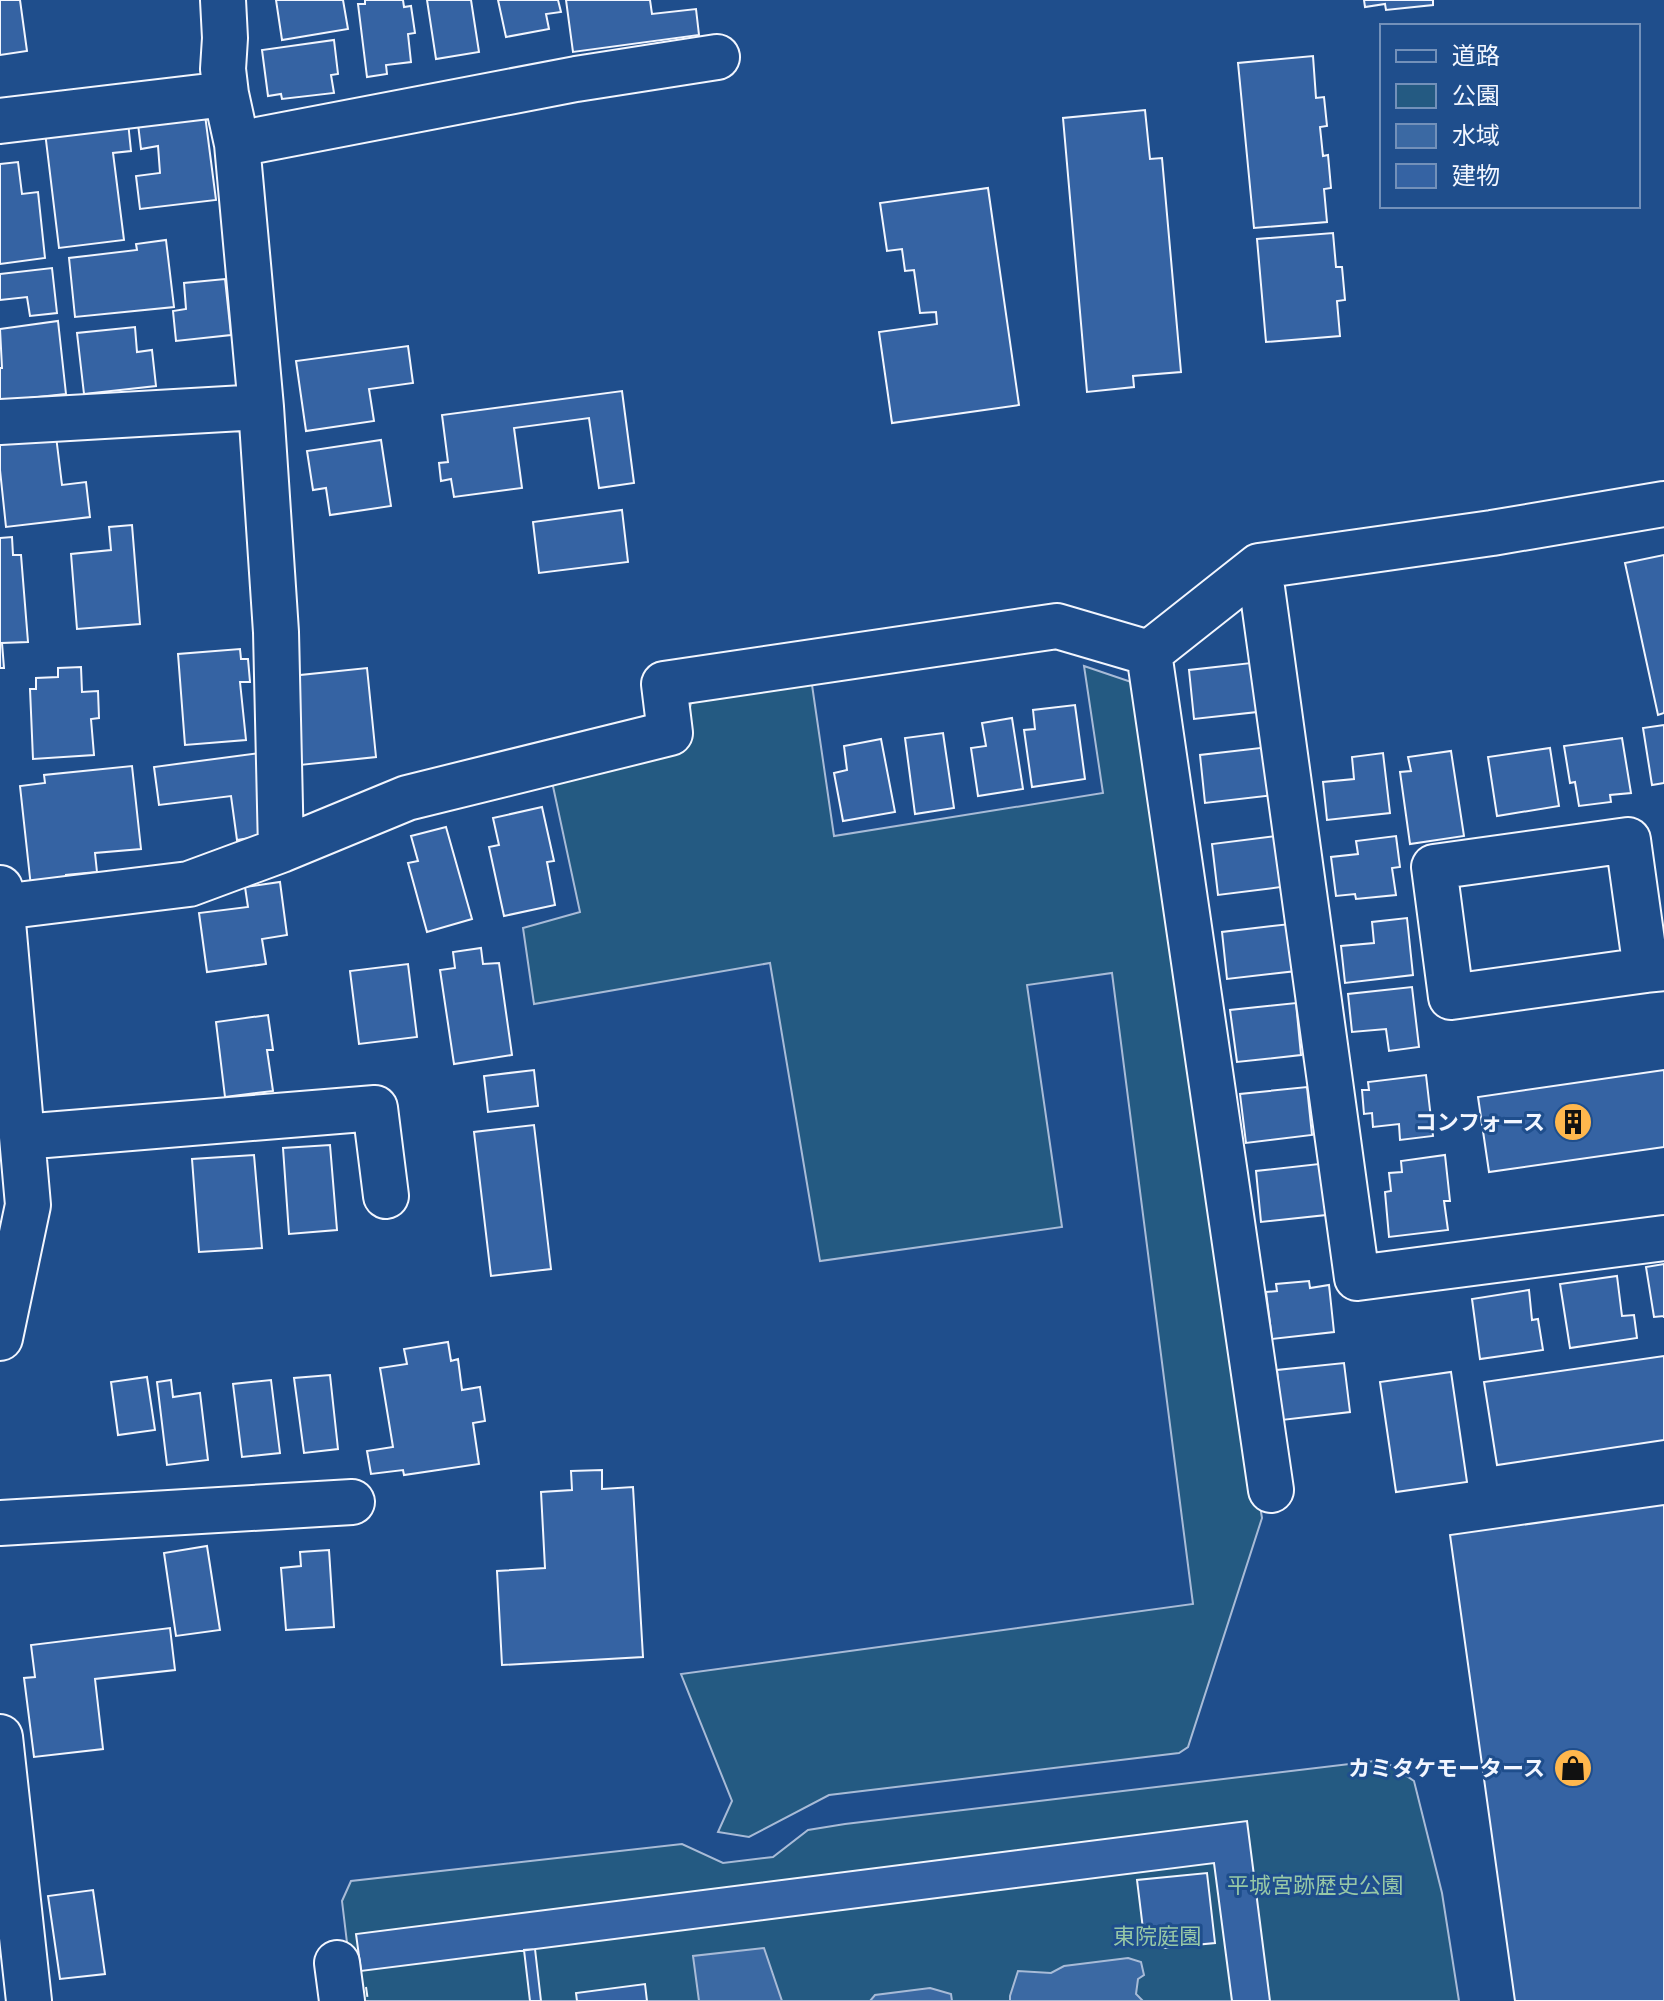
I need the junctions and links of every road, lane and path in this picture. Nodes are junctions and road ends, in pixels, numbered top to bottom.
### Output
1 (223, 0) edge
2 (717, 57) dead end
3 (226, 94) junction
4 (0, 121) edge
5 (237, 144) junction
6 (261, 407) junction
7 (0, 422) edge
8 (1664, 504) edge
9 (1259, 566) junction
10 (1149, 653) junction
11 (281, 850) junction
12 (1, 898) edge
13 (1655, 969) edge
14 (22, 1137) junction
15 (386, 1196) dead end
16 (1664, 1238) edge
17 (0, 1338) edge
18 (1271, 1490) dead end
19 (352, 1502) dead end
20 (0, 1523) edge
21 (0, 1737) edge
22 (19, 1990) edge

1 - 3 street
2 - 5 street
3 - 4 street
3 - 5 street
5 - 6 street
6 - 7 street
6 - 11 street
8 - 9 street
9 - 10 street
9 - 16 street
10 - 11 street
10 - 18 street
11 - 12 street
12 - 14 street
13 - 13 street
14 - 15 street
14 - 17 street
19 - 20 street
21 - 22 street

